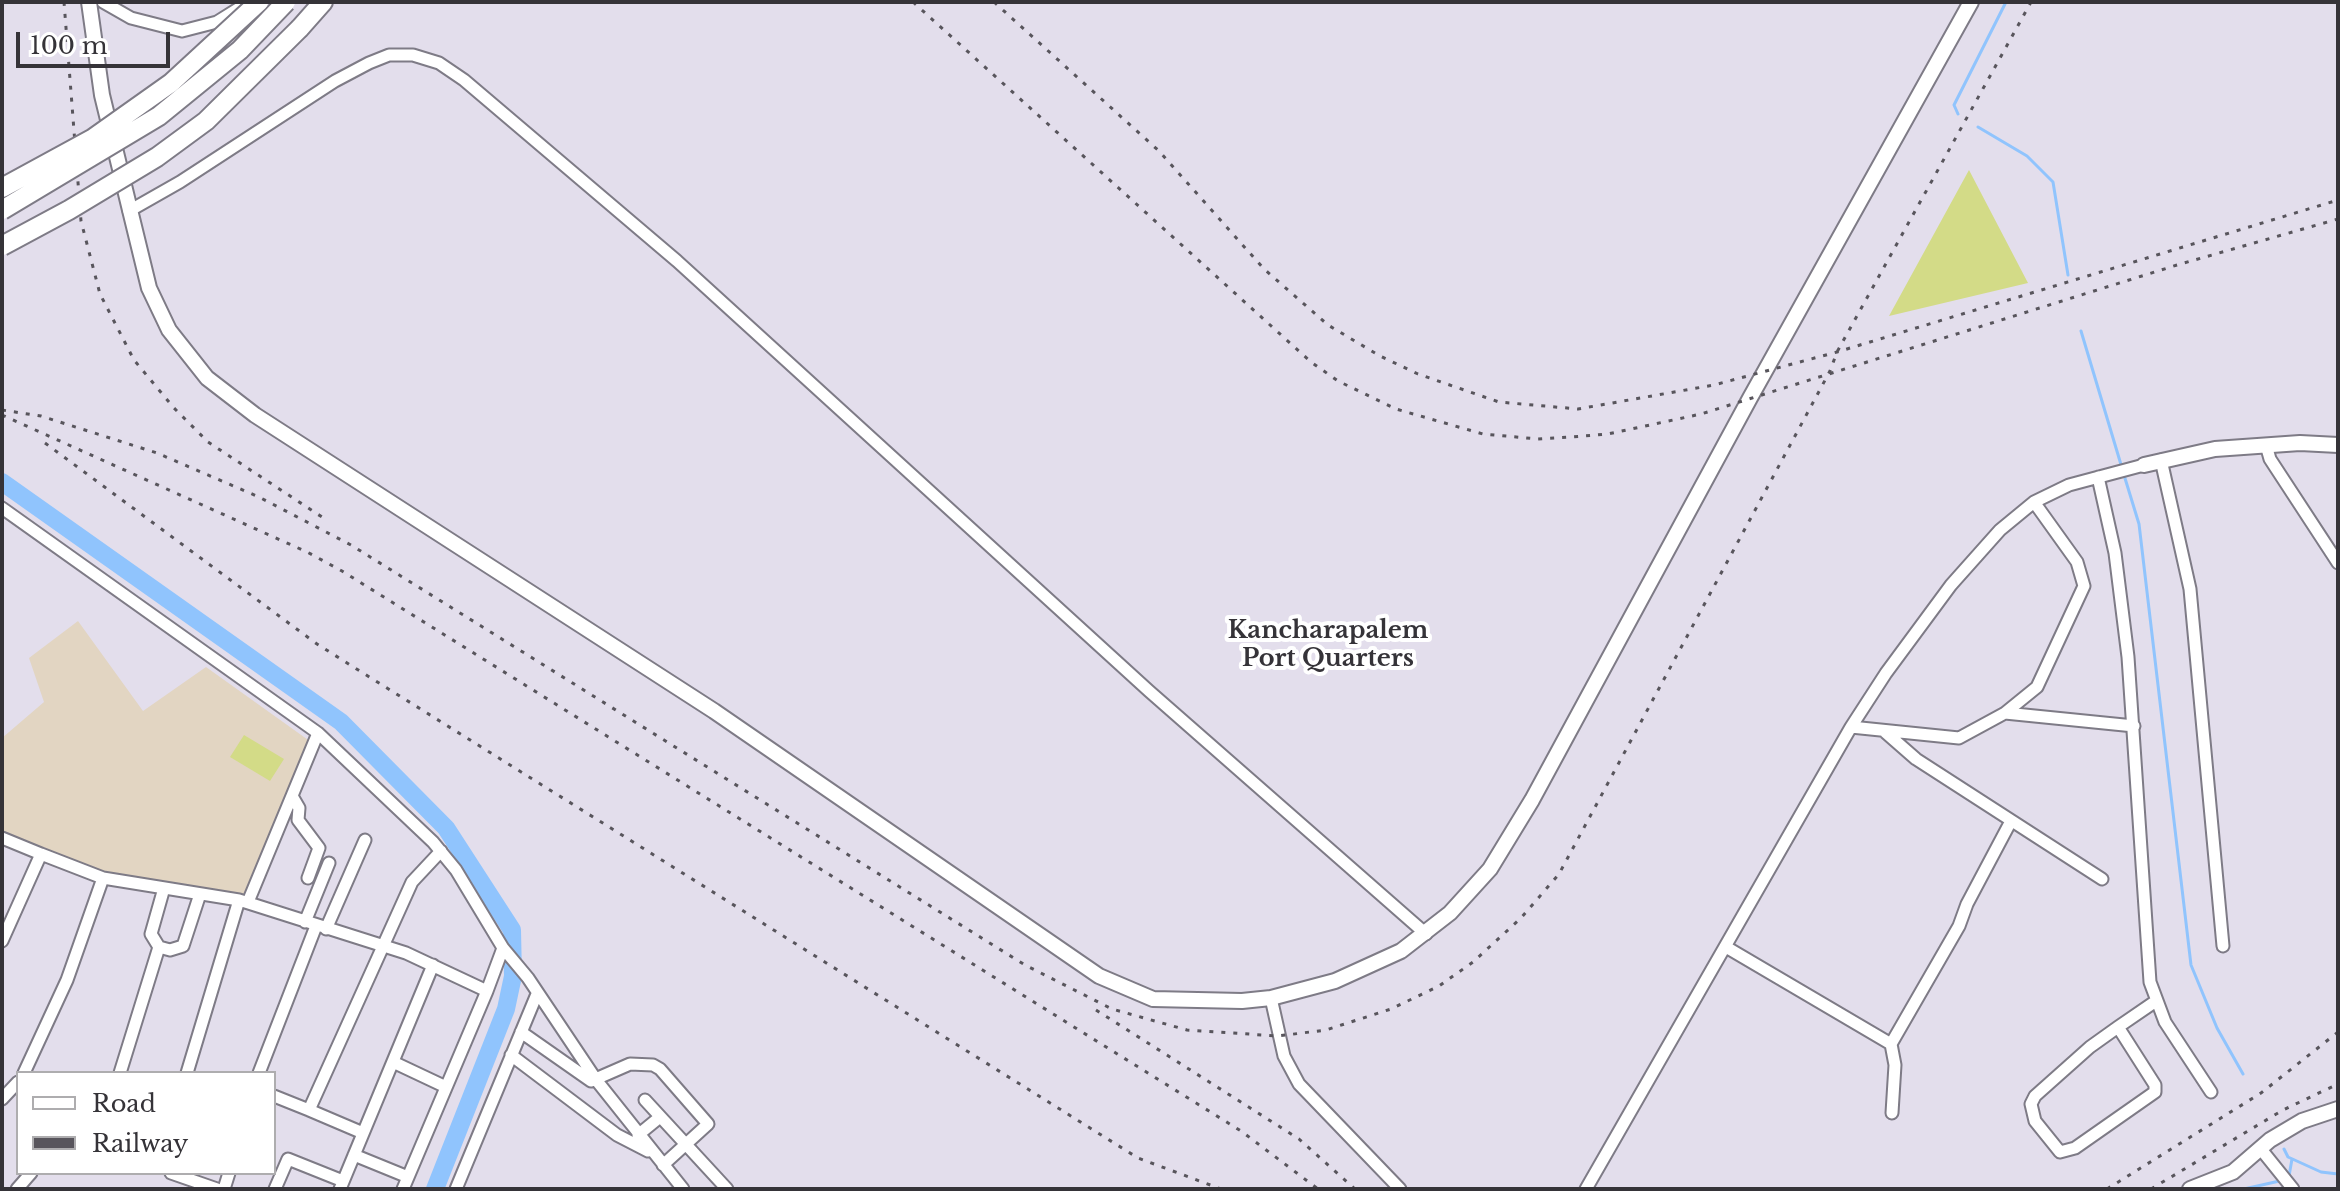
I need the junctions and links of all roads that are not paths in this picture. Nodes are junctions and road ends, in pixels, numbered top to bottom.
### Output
1 (89, 2) edge
2 (103, 2) edge
3 (249, 2) edge
4 (259, 2) edge
5 (286, 2) edge
6 (323, 2) edge
7 (1971, 2) edge
8 (2, 188) edge
9 (2, 210) edge
10 (129, 211) junction
11 (2, 246) edge
12 (2266, 445) junction
13 (2338, 445) edge
14 (2161, 460) junction
15 (2144, 465) joint
16 (2103, 476) junction
17 (2034, 502) junction
18 (2, 508) edge
19 (2338, 563) edge
20 (2005, 713) junction
21 (2134, 726) junction
22 (1851, 727) junction
23 (1883, 731) junction
24 (318, 733) junction
25 (292, 796) junction
26 (2011, 821) junction
27 (2, 838) edge
28 (365, 840) dead end
29 (441, 851) junction
30 (41, 854) junction
31 (329, 863) dead end
32 (103, 878) junction
33 (308, 878) dead end
34 (2102, 879) dead end
35 (164, 888) junction
36 (200, 894) junction
37 (243, 901) junction
38 (7, 917) edge
39 (316, 925) junction
40 (1426, 934) junction
41 (2, 941) edge
42 (382, 944) junction
43 (2223, 946) dead end
44 (159, 947) junction
45 (1726, 947) junction
46 (505, 952) junction
47 (433, 965) junction
48 (487, 991) junction
49 (537, 994) junction
50 (1271, 998) junction
51 (2156, 1001) junction
52 (2118, 1027) junction
53 (521, 1032) junction
54 (1891, 1044) junction
55 (511, 1055) junction
56 (393, 1062) junction
57 (25, 1071) edge
58 (121, 1071) edge
59 (188, 1071) edge
60 (260, 1071) edge
61 (597, 1081) junction
62 (16, 1084) edge
63 (446, 1087) junction
64 (2211, 1092) dead end
65 (276, 1097) edge
66 (2, 1099) edge
67 (645, 1100) dead end
68 (2338, 1109) edge
69 (309, 1110) junction
70 (1892, 1113) dead end
71 (660, 1117) junction
72 (363, 1133) junction
73 (638, 1135) junction
74 (688, 1142) junction
75 (2265, 1144) junction
76 (653, 1153) junction
77 (276, 1155) edge
78 (354, 1155) junction
79 (288, 1159) junction
80 (663, 1165) junction
81 (177, 1175) edge
82 (406, 1183) edge
83 (2288, 1183) edge
84 (342, 1185) edge
85 (217, 1189) edge
86 (275, 1189) edge
87 (456, 1189) edge
88 (683, 1189) edge
89 (727, 1189) edge
90 (1400, 1189) edge
91 (1586, 1189) edge
92 (2190, 1189) edge

1 - 10 street
2 - 3 street
4 - 8 main road, bridge
5 - 9 main road, bridge
6 - 11 main road, bridge
7 - 40 street
10 - 40 street
10 - 50 street
12 - 13 street
12 - 14 street
12 - 19 street
14 - 15 street
14 - 43 street
15 - 16 street
16 - 17 street
16 - 21 street
17 - 20 street
17 - 22 street
18 - 24 street
20 - 21 street
20 - 23 street
21 - 51 street
22 - 23 street
22 - 45 street
23 - 26 street
24 - 25 street
24 - 29 street
25 - 33 street
25 - 37 street
26 - 34 street
26 - 54 street
27 - 30 street
28 - 39 street
29 - 42 street
29 - 46 street
30 - 32 street
30 - 38 street
31 - 39 street
32 - 35 street
32 - 57 street
35 - 36 street
35 - 44 street
36 - 37 street
36 - 44 street
37 - 39 street
37 - 59 street
38 - 41 street
39 - 42 street
39 - 60 street
40 - 50 street
42 - 47 street
42 - 69 street
44 - 58 street
45 - 54 street
45 - 91 street
46 - 48 street
46 - 49 street
47 - 48 street
47 - 56 street
48 - 63 street
49 - 53 street
49 - 61 street
50 - 90 street
51 - 52 street
51 - 64 street
52 - 52 street
53 - 55 street
53 - 61 street
54 - 70 street
55 - 76 street
55 - 87 street
56 - 63 street
56 - 72 street
61 - 73 street
61 - 74 street
62 - 66 street
63 - 82 street
65 - 69 street
67 - 71 street
68 - 75 street
69 - 72 street
71 - 73 street
71 - 74 street
72 - 78 street
73 - 76 street
74 - 80 street
74 - 89 street
75 - 83 street
75 - 92 street
76 - 80 street
77 - 79 street
78 - 82 street
78 - 84 street
79 - 84 street
79 - 86 street
80 - 88 street
81 - 85 street

